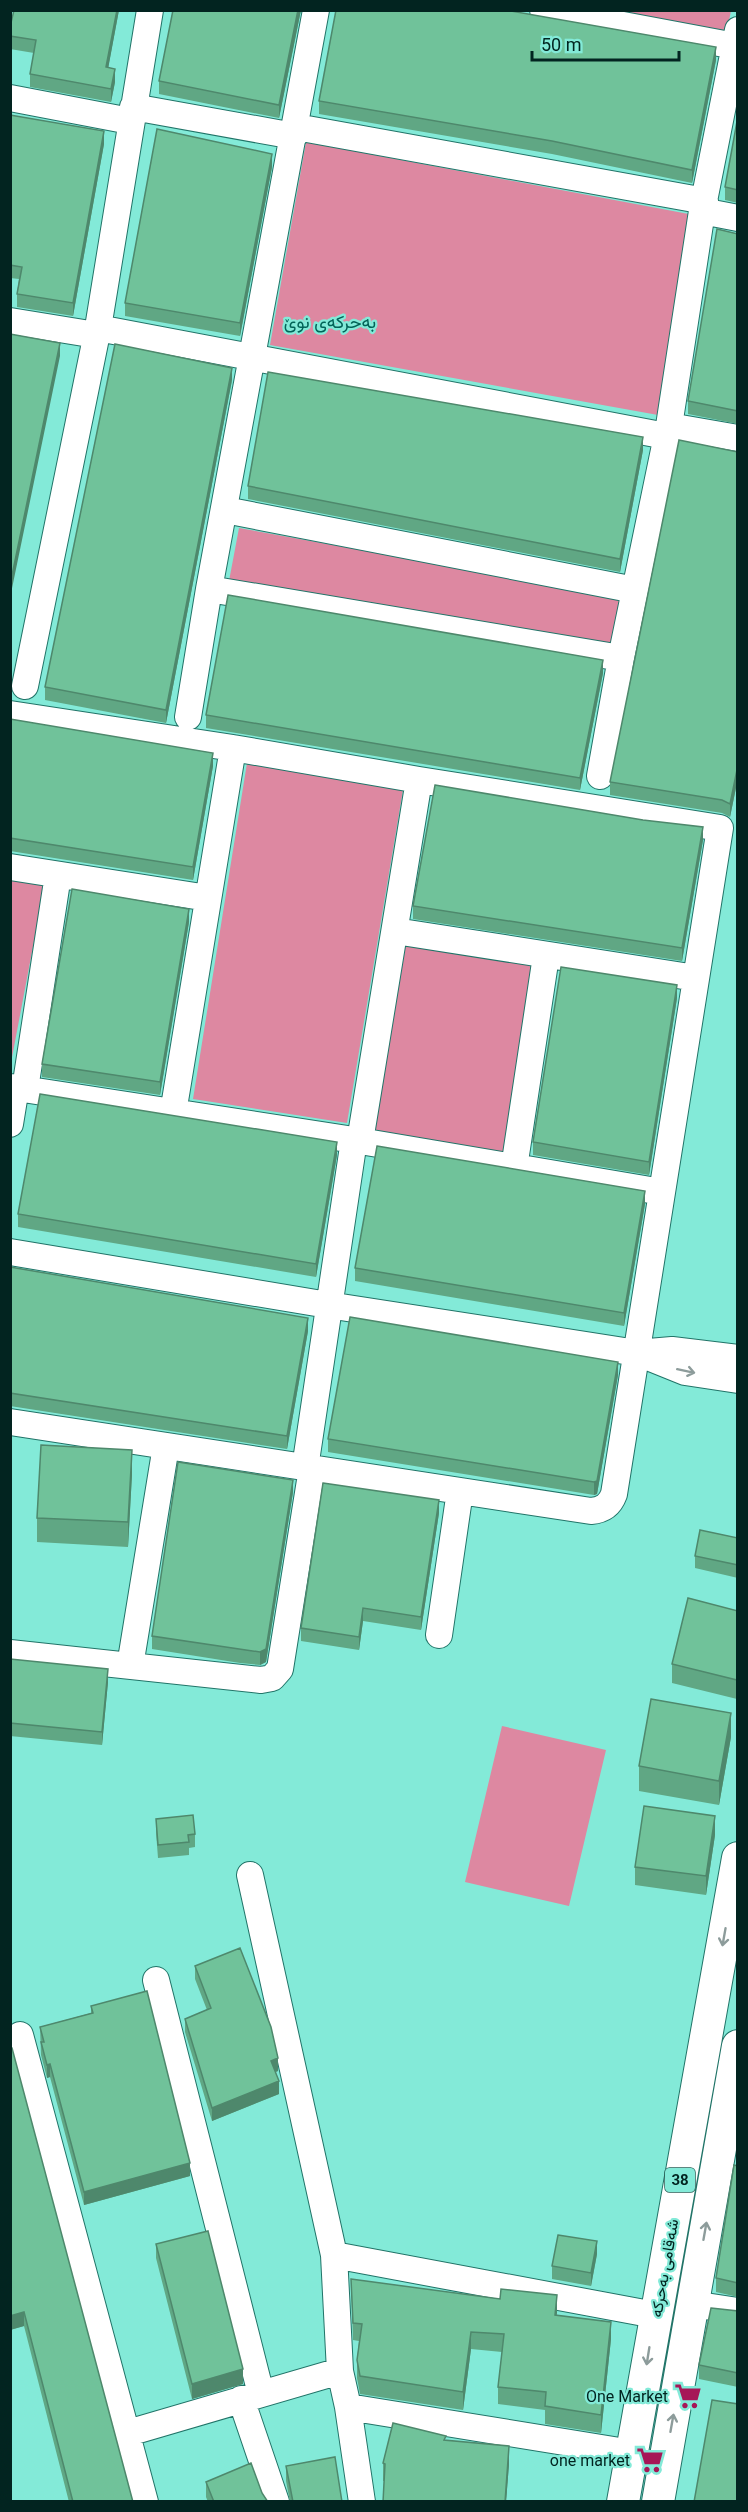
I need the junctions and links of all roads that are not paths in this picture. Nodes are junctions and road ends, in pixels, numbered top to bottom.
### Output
1 (150, 10) edge
2 (316, 10) edge
3 (543, 10) edge
4 (736, 38) edge
5 (10, 98) edge
6 (131, 114) junction
7 (295, 131) junction
8 (704, 206) junction
9 (738, 218) edge
10 (10, 321) edge
11 (97, 332) junction
12 (253, 359) junction
13 (667, 431) junction
14 (738, 438) edge
15 (225, 510) junction
16 (209, 589) junction
17 (635, 590) junction
18 (621, 658) junction
19 (25, 686) dead end
20 (10, 714) edge
21 (188, 717) dead end
22 (233, 748) junction
23 (600, 776) dead end
24 (418, 780) junction
25 (10, 867) edge
26 (58, 875) junction
27 (208, 898) junction
28 (395, 931) junction
29 (546, 956) junction
30 (696, 978) junction
31 (17, 1088) edge
32 (173, 1113) junction
33 (10, 1124) edge
34 (357, 1140) junction
35 (514, 1168) junction
36 (662, 1192) junction
37 (10, 1252) edge
38 (328, 1305) junction
39 (637, 1353) junction
40 (738, 1358) edge
41 (738, 1380) edge
42 (11, 1426) edge
43 (166, 1446) junction
44 (309, 1468) junction
45 (460, 1491) junction
46 (439, 1635) dead end
47 (10, 1653) edge
48 (130, 1666) junction
49 (738, 1858) edge
50 (250, 1875) dead end
51 (156, 1980) dead end
52 (20, 2035) dead end
53 (738, 2046) edge
54 (686, 2150) junction
55 (724, 2162) edge
56 (334, 2255) junction
57 (692, 2304) junction
58 (738, 2312) edge
59 (655, 2315) junction
60 (340, 2371) junction
61 (251, 2396) junction
62 (348, 2407) junction
63 (128, 2433) junction
64 (632, 2453) junction
65 (145, 2502) edge
66 (276, 2502) edge
67 (362, 2502) edge
68 (623, 2502) edge
69 (658, 2502) edge

1 - 6 street
2 - 7 street
3 - 4 street
4 - 8 street
5 - 6 street
6 - 7 street
6 - 11 street
7 - 8 street
7 - 12 street
8 - 9 street
8 - 13 street
10 - 11 street
11 - 12 street
11 - 19 street
12 - 13 street
12 - 15 street
13 - 14 street
13 - 17 street
15 - 16 street
15 - 17 street
16 - 18 street
16 - 21 street
17 - 18 street
18 - 23 street
20 - 22 street
22 - 24 street
22 - 27 street
24 - 28 street
24 - 30 street
25 - 26 street
26 - 27 street
26 - 31 street
27 - 32 street
28 - 29 street
28 - 34 street
29 - 30 street
29 - 35 street
30 - 36 street
31 - 32 street
31 - 33 street
32 - 34 street
34 - 35 street
34 - 38 street
35 - 36 street
36 - 39 street
37 - 38 street
38 - 39 street
38 - 44 street
39 - 40 street
39 -> 41 street
39 - 45 street
42 - 43 street
43 - 44 street
43 - 48 street
44 - 45 street
44 - 48 street
45 - 46 street
47 - 48 street
49 -> 54 main road, شەقامی بەحرکە / 38
50 - 56 street
51 - 61 street
52 - 63 street
53 - 55 main road, شەقامی بەحرکە / 38
54 - 55 main road
54 - 59 main road, شەقامی بەحرکە / 38
57 -> 55 main road, شەقامی بەحرکە / 38
56 - 59 street
56 - 60 street
57 - 58 street
69 -> 57 main road, شەقامی بەحرکە / 38
59 -> 64 main road, شەقامی بەحرکە / 38
60 - 61 street
60 - 62 street
61 - 63 street
61 - 66 street
62 - 64 street
62 - 67 street
63 - 65 street
64 - 68 main road, شەقامی بەحرکە / 38

